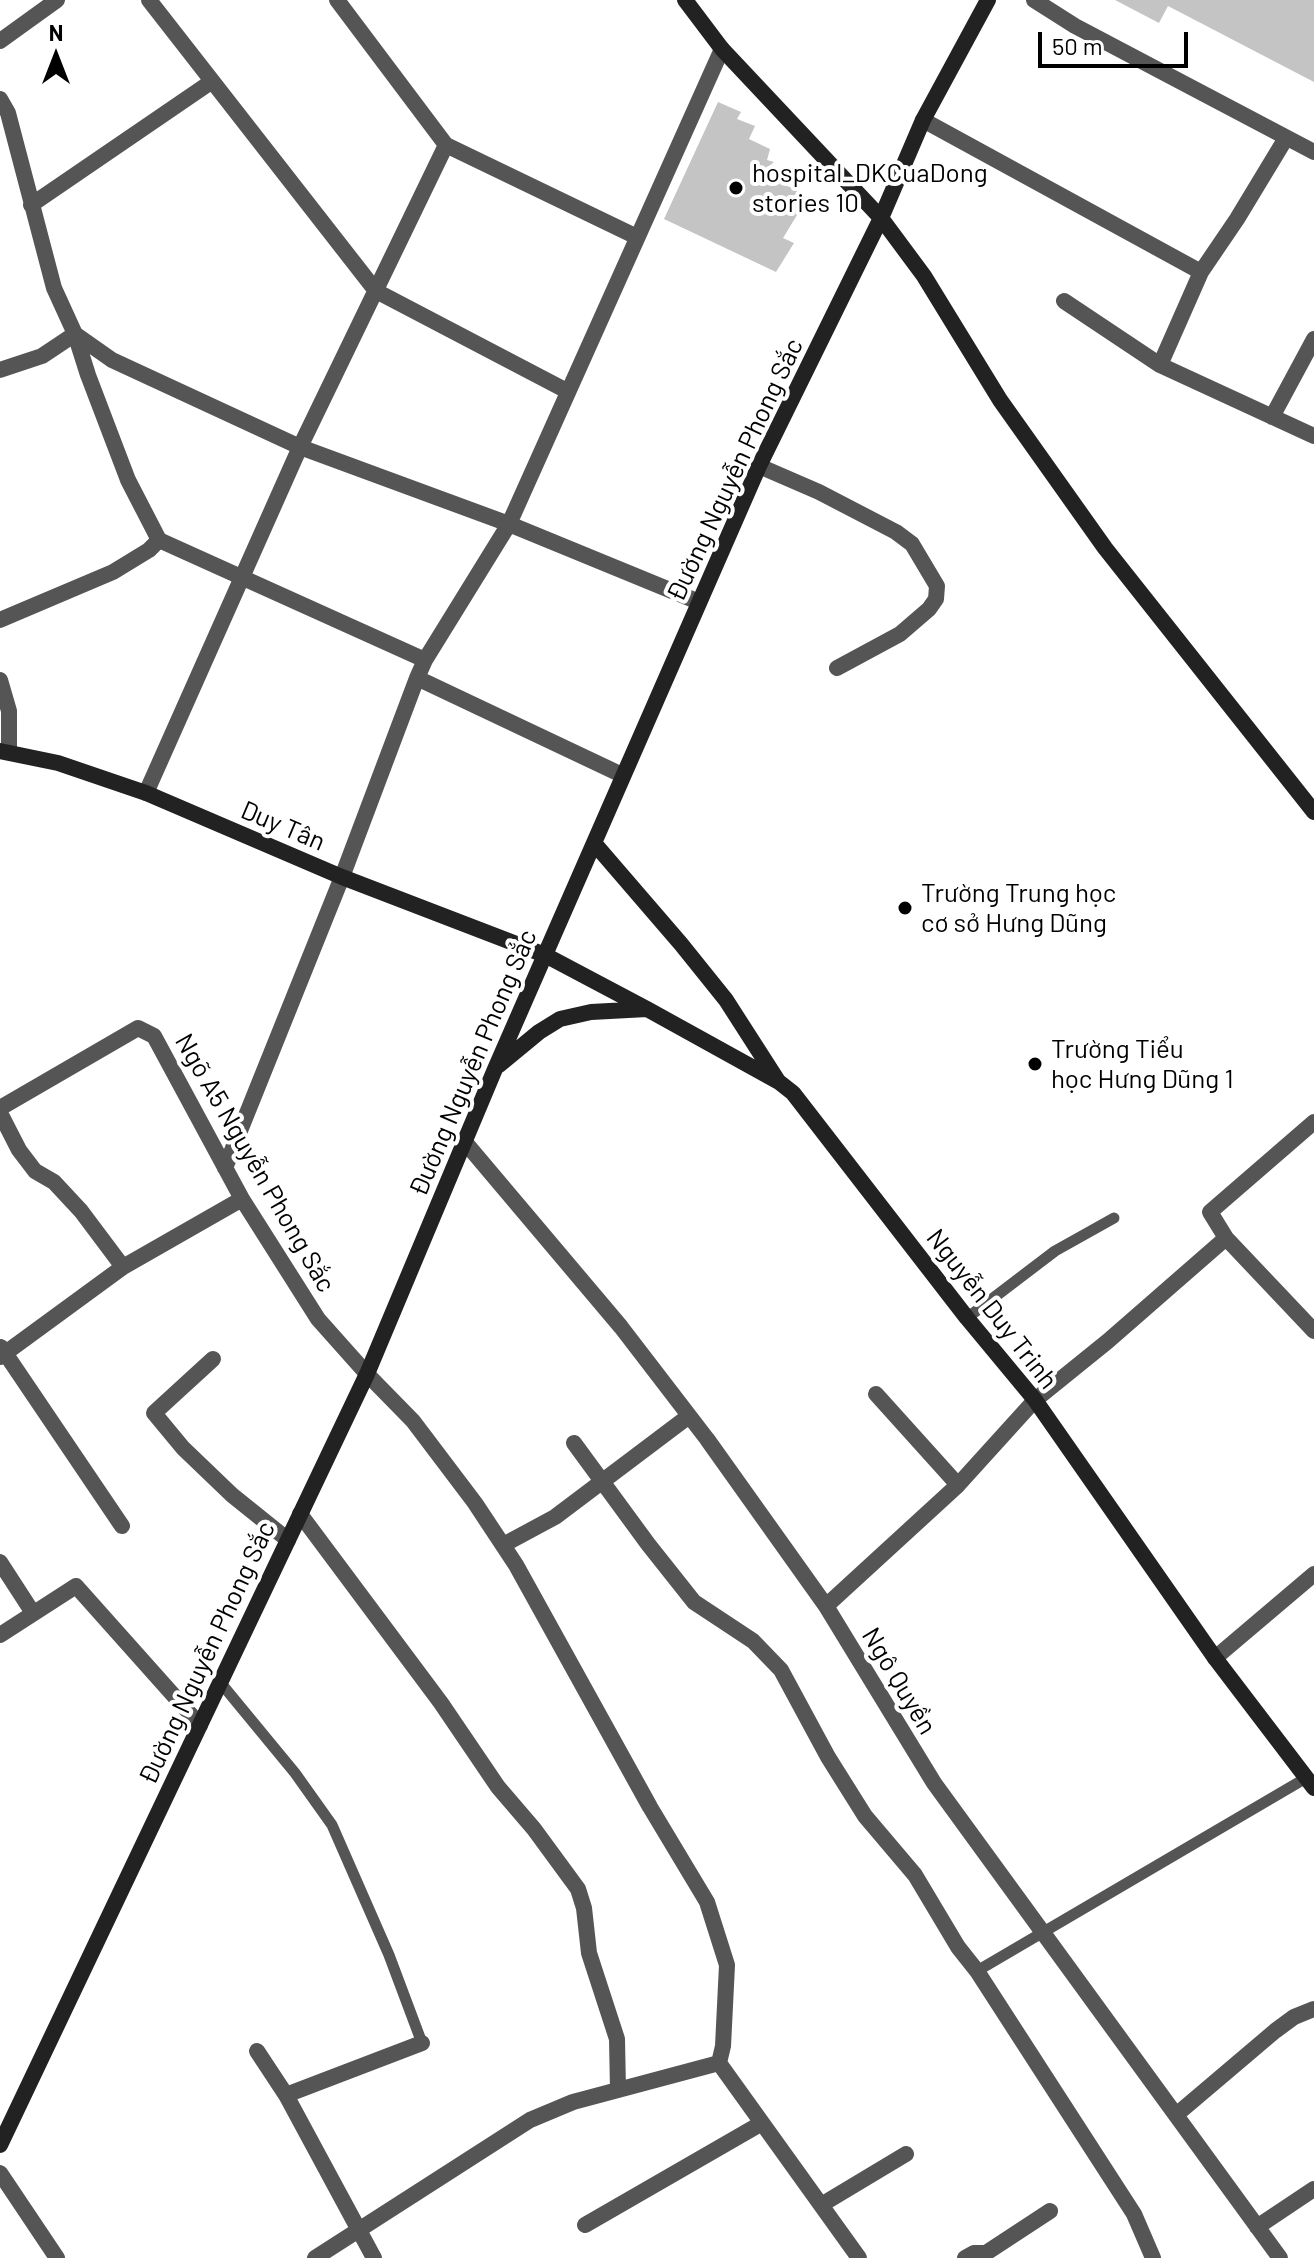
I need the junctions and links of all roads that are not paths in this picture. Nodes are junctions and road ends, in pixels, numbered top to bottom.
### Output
1 (57, 0) edge
2 (149, 0) edge
3 (337, 0) edge
4 (685, 0) edge
5 (988, 0) edge
6 (1034, 0) edge
7 (0, 41) edge
8 (722, 49) junction
9 (211, 82) junction
10 (0, 99) edge
11 (923, 120) junction
12 (1286, 138) junction
13 (446, 145) junction
14 (1314, 152) edge
15 (31, 205) junction
16 (881, 218) junction
17 (637, 237) junction
18 (1201, 272) junction
19 (376, 291) junction
20 (1064, 301) dead end
21 (75, 334) junction
22 (1314, 339) edge
23 (1160, 365) junction
24 (0, 370) edge
25 (567, 391) junction
26 (1272, 417) junction
27 (1314, 436) edge
28 (300, 447) junction
29 (759, 466) junction
30 (509, 524) junction
31 (159, 540) junction
32 (242, 578) junction
33 (699, 602) junction
34 (0, 620) edge
35 (425, 660) junction
36 (837, 668) dead end
37 (417, 678) junction
38 (0, 680) edge
39 (4, 751) edge
40 (622, 775) junction
41 (146, 793) junction
42 (1314, 812) edge
43 (594, 843) junction
44 (342, 877) junction
45 (545, 955) junction
46 (647, 1009) junction
47 (495, 1069) junction
48 (779, 1082) junction
49 (0, 1111) edge
50 (1314, 1122) edge
51 (464, 1141) junction
52 (225, 1168) junction
53 (242, 1199) junction
54 (1114, 1218) dead end
55 (1226, 1238) junction
56 (123, 1267) junction
57 (967, 1318) junction
58 (1314, 1331) edge
59 (2, 1352) edge
60 (213, 1359) dead end
61 (367, 1374) junction
62 (876, 1394) dead end
63 (1035, 1400) junction
64 (689, 1416) junction
65 (574, 1443) dead end
66 (602, 1483) junction
67 (958, 1485) junction
68 (300, 1514) junction
69 (122, 1526) dead end
70 (288, 1540) junction
71 (503, 1545) junction
72 (0, 1562) edge
73 (1314, 1574) edge
74 (826, 1606) junction
75 (33, 1613) junction
76 (0, 1635) edge
77 (1215, 1658) junction
78 (220, 1682) junction
79 (200, 1725) junction
80 (1311, 1780) edge
81 (1044, 1932) junction
82 (977, 1971) junction
83 (1314, 2009) edge
84 (422, 2043) joint
85 (257, 2051) dead end
86 (719, 2063) junction
87 (618, 2090) junction
88 (286, 2095) junction
89 (1176, 2115) junction
90 (762, 2123) junction
91 (0, 2145) edge
92 (906, 2154) dead end
93 (0, 2173) edge
94 (1314, 2189) edge
95 (821, 2205) junction
96 (1050, 2211) dead end
97 (585, 2225) dead end
98 (1257, 2227) junction
99 (358, 2232) junction
100 (57, 2258) edge
101 (315, 2258) edge
102 (374, 2258) edge
103 (859, 2258) edge
104 (965, 2258) edge
105 (1153, 2258) edge
106 (1280, 2258) edge

1 - 7 street
2 - 9 street
3 - 13 street
4 - 8 street
5 - 11 street, Đường Nguyễn Phong Sắc
6 - 12 street
8 - 16 street
8 - 17 street
9 - 15 street
9 - 19 street
10 - 15 street
11 - 16 street, Đường Nguyễn Phong Sắc
11 - 18 street
12 - 14 street
12 - 18 street
13 - 17 street
13 - 19 street
15 - 21 street
16 - 29 street, Đường Nguyễn Phong Sắc
16 - 42 street
17 - 25 street
18 - 23 street
19 - 25 street
19 - 28 street
20 - 23 street
21 - 24 street
21 - 28 street
21 - 31 street
22 - 26 street
23 - 26 street
25 - 30 street
26 - 27 street
28 - 30 street
28 - 32 street
29 - 33 street, Đường Nguyễn Phong Sắc
29 - 36 street
30 - 33 street
30 - 35 street
31 - 32 street
31 - 34 street
32 - 35 street
32 - 41 street
33 - 40 street, Đường Nguyễn Phong Sắc
35 - 37 street
37 - 40 street
37 - 44 street
38 - 39 street
39 - 41 street, Duy Tân
40 - 43 street, Đường Nguyễn Phong Sắc
41 - 44 street, Duy Tân
43 - 45 street, Đường Nguyễn Phong Sắc
43 - 48 street
44 - 45 street, Duy Tân
44 - 52 street
45 - 46 street, Nguyễn Duy Trinh
45 - 47 street, Đường Nguyễn Phong Sắc
46 - 47 street
46 - 48 street, Nguyễn Duy Trinh
47 - 51 street, Đường Nguyễn Phong Sắc
48 - 57 street, Nguyễn Duy Trinh
49 - 52 street, Ngõ A5 Nguyễn Phong Sắc
49 - 56 street
50 - 55 street
51 - 61 street, Đường Nguyễn Phong Sắc
51 - 64 street, Ngô Quyền
52 - 53 street, Ngõ A5 Nguyễn Phong Sắc
53 - 56 street
53 - 61 street, Ngõ A5 Nguyễn Phong Sắc
54 - 57 lane
55 - 58 street
55 - 63 street
56 - 59 street
57 - 63 street, Nguyễn Duy Trinh
59 - 69 street
60 - 70 street
61 - 68 street, Đường Nguyễn Phong Sắc
61 - 71 street, Ngõ A5 Nguyễn Phong Sắc
62 - 67 street
63 - 67 street
63 - 77 street, Nguyễn Duy Trinh
64 - 66 street
64 - 74 street, Ngô Quyền
65 - 66 street
66 - 71 street
66 - 82 street
67 - 74 street
68 - 70 street, Đường Nguyễn Phong Sắc
68 - 87 street
70 - 78 street, Đường Nguyễn Phong Sắc
71 - 86 street, Ngõ A5 Nguyễn Phong Sắc
72 - 75 street
73 - 77 street
74 - 81 street, Ngô Quyền
75 - 76 street
75 - 79 street
77 - 80 street, Nguyễn Duy Trinh
78 - 79 street, Đường Nguyễn Phong Sắc
78 - 84 lane
79 - 91 street, Đường Nguyễn Phong Sắc
80 - 81 lane
81 - 82 lane
81 - 89 street, Ngô Quyền
82 - 105 street
83 - 89 street
84 - 88 street
85 - 88 street
86 - 87 street
86 - 90 street
87 - 99 street
88 - 99 street
89 - 98 street, Ngô Quyền
90 - 95 street
90 - 97 street
92 - 95 street
93 - 100 street
94 - 98 street
95 - 103 street
96 - 104 street
98 - 106 street, Ngô Quyền
99 - 101 street
99 - 102 street

